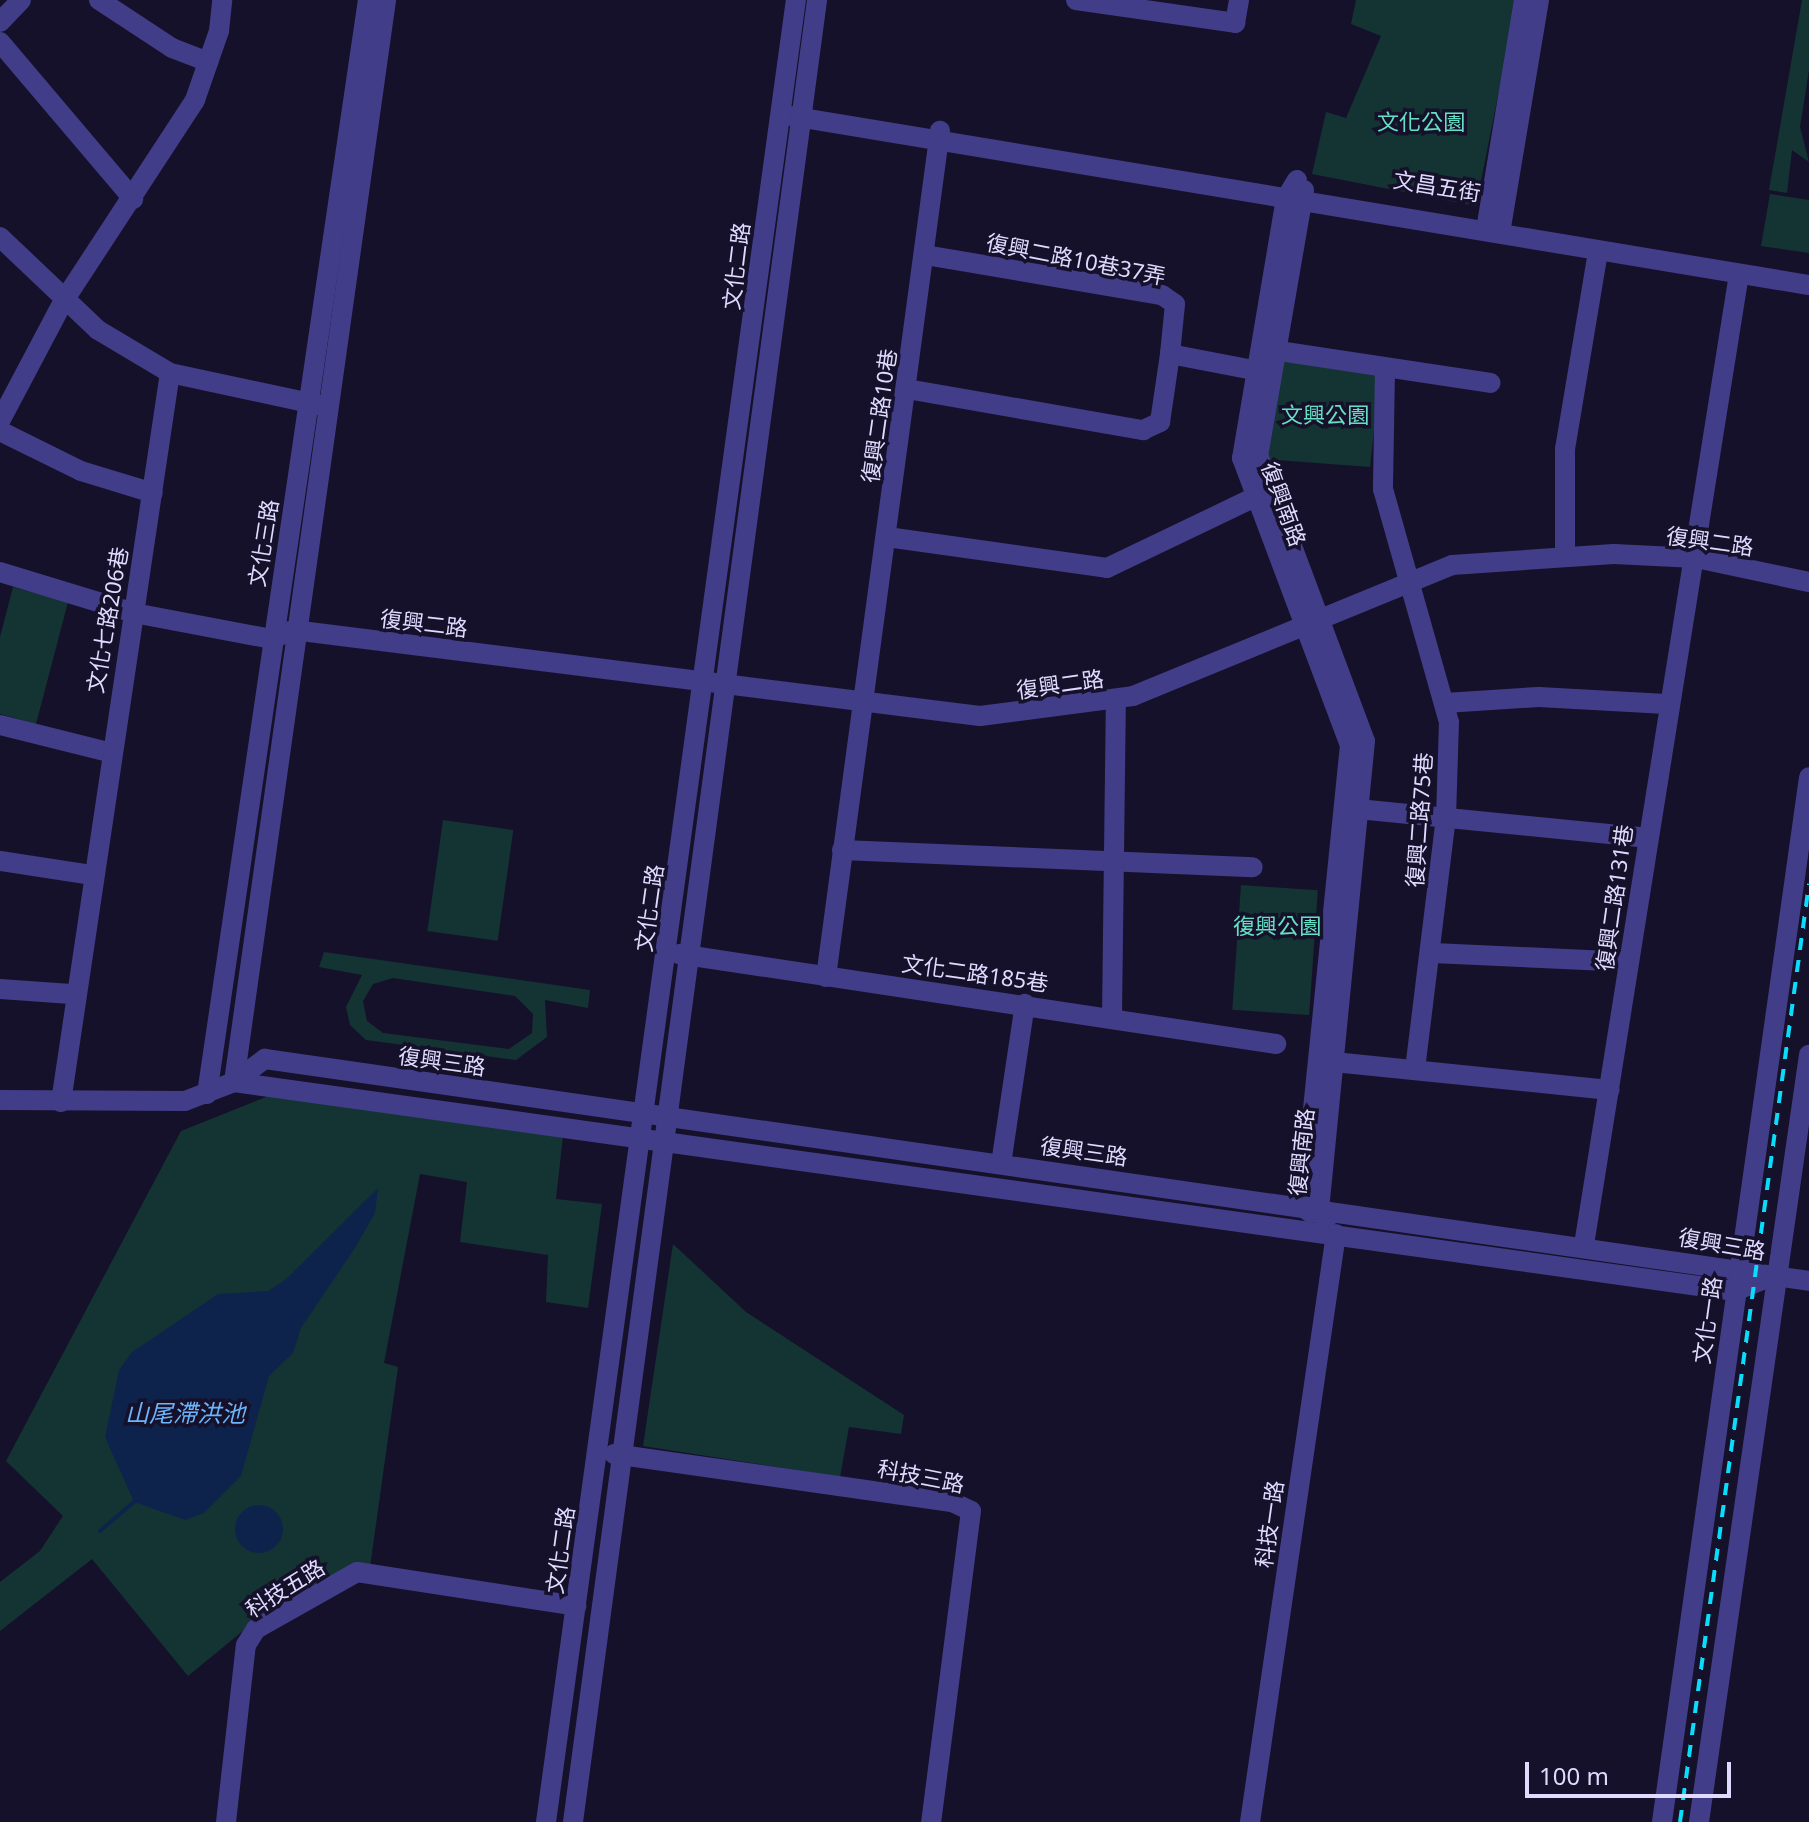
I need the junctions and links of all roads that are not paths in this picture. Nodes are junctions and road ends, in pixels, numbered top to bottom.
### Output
1 (21, 0) edge
2 (99, 0) edge
3 (222, 0) edge
4 (368, 0) edge
5 (386, 0) edge
6 (796, 0) edge
7 (817, 0) edge
8 (1076, 0) edge
9 (1239, 0) edge
10 (1524, 0) edge
11 (1539, 0) edge
12 (1107, 3) edge
13 (1, 15) edge
14 (1527, 26) junction
15 (0, 42) edge
16 (208, 62) junction
17 (779, 108) junction
18 (803, 111) junction
19 (940, 136) junction
20 (1296, 191) junction
21 (133, 199) junction
22 (1491, 227) junction
23 (0, 237) edge
24 (1598, 251) junction
25 (925, 255) junction
26 (1739, 274) junction
27 (1809, 285) edge
28 (63, 302) junction
29 (1270, 350) junction
30 (1170, 354) junction
31 (1385, 370) junction
32 (1258, 371) junction
33 (170, 373) junction
34 (1490, 383) dead end
35 (907, 389) junction
36 (317, 404) junction
37 (0, 421) edge
38 (0, 431) edge
39 (153, 493) junction
40 (1255, 497) junction
41 (887, 537) junction
42 (1565, 554) junction
43 (1696, 558) junction
44 (0, 572) edge
45 (1403, 579) junction
46 (1809, 582) edge
47 (134, 613) junction
48 (1310, 620) junction
49 (293, 630) junction
50 (272, 639) junction
51 (1329, 668) junction
52 (716, 683) junction
53 (1116, 700) junction
54 (1445, 703) junction
55 (1666, 704) junction
56 (859, 706) junction
57 (0, 725) edge
58 (108, 752) junction
59 (1809, 777) edge
60 (1358, 809) junction
61 (1446, 817) junction
62 (1647, 838) junction
63 (842, 850) junction
64 (0, 861) edge
65 (1116, 864) junction
66 (1253, 867) dead end
67 (91, 875) junction
68 (667, 952) junction
69 (1433, 953) junction
70 (689, 956) junction
71 (1629, 962) junction
72 (826, 977) junction
73 (0, 989) edge
74 (71, 994) junction
75 (1025, 1004) junction
76 (1112, 1017) junction
77 (1276, 1044) dead end
78 (1809, 1055) edge
79 (1325, 1061) junction
80 (1415, 1070) junction
81 (234, 1082) junction
82 (1610, 1090) junction
83 (207, 1094) junction
84 (0, 1100) edge
85 (61, 1102) junction
86 (641, 1124) junction
87 (665, 1127) junction
88 (1001, 1164) junction
89 (1139, 1184) junction
90 (1136, 1205) junction
91 (1311, 1208) junction
92 (1336, 1234) junction
93 (1584, 1245) junction
94 (1772, 1276) junction
95 (1736, 1281) junction
96 (1809, 1281) edge
97 (598, 1453) junction
98 (625, 1455) junction
99 (576, 1606) junction
100 (226, 1822) edge
101 (546, 1822) edge
102 (573, 1822) edge
103 (931, 1822) edge
104 (1250, 1822) edge
105 (1662, 1822) edge
106 (1699, 1822) edge

1 - 13 street
2 - 16 street
3 - 16 street
4 - 36 street, 文化三路
5 - 36 street, 文化三路
6 - 17 street, 文化二路
7 - 18 street, 文化二路
8 - 12 street
9 - 12 street
10 - 14 street
11 - 14 street
14 - 22 street
15 - 21 street
16 - 21 street
17 - 18 street, 文昌五街
17 - 52 street, 文化二路
18 - 19 street, 文昌五街
18 - 52 street, 文化二路
19 - 20 street, 文昌五街
19 - 25 street, 復興二路10巷
20 - 22 street, 文昌五街
20 - 29 street, 復興南路
21 - 28 street
22 - 24 street, 文昌五街
23 - 28 street
24 - 26 street, 文昌五街
24 - 42 street
25 - 30 street, 復興二路10巷37弄
25 - 35 street, 復興二路10巷
26 - 27 street, 文昌五街
26 - 43 street, 復興二路131巷
28 - 33 street
28 - 37 street
29 - 31 street
29 - 32 street, 復興南路
29 - 48 street, 復興南路
30 - 32 street
30 - 35 street
31 - 34 street
31 - 45 street, 復興二路75巷
32 - 40 street, 復興南路
33 - 36 street
33 - 39 street, 文化七路206巷
35 - 41 street, 復興二路10巷
36 - 49 street, 文化三路
36 - 50 street, 文化三路
38 - 39 street
39 - 47 street, 文化七路206巷
40 - 41 street
40 - 48 street, 復興南路
41 - 56 street, 復興二路10巷
42 - 43 street, 復興二路
42 - 45 street, 復興二路
43 - 46 street, 復興二路
43 - 55 street, 復興二路131巷
44 - 47 street
45 - 48 street, 復興二路
45 - 54 street, 復興二路75巷
47 - 50 street
47 - 58 street, 文化七路206巷
48 - 51 street, 復興南路
48 - 53 street, 復興二路
49 - 50 street
49 - 52 street, 復興二路
49 - 81 street, 文化三路
50 - 83 street, 文化三路
51 - 60 street, 復興南路
51 - 79 street, 復興南路
52 - 56 street, 復興二路
52 - 68 street, 文化二路
52 - 70 street, 文化二路
53 - 56 street, 復興二路
53 - 65 street
54 - 55 street
54 - 61 street, 復興二路75巷
55 - 62 street, 復興二路131巷
56 - 63 street, 復興二路10巷
57 - 58 street
58 - 67 street, 文化七路206巷
59 - 95 street, 文化一路
60 - 61 street
60 - 79 street, 復興南路
61 - 62 street
61 - 69 street, 復興二路75巷
62 - 71 street, 復興二路131巷
63 - 65 street
63 - 72 street, 復興二路10巷
64 - 67 street
65 - 66 street
65 - 76 street
67 - 74 street, 文化七路206巷
68 - 70 street, 文化二路185巷
68 - 86 street, 文化二路
69 - 71 street
69 - 80 street, 復興二路75巷
70 - 72 street, 文化二路185巷
70 - 87 street, 文化二路
71 - 82 street, 復興二路131巷
72 - 75 street, 文化二路185巷
73 - 74 street
74 - 85 street, 文化七路206巷
75 - 76 street, 文化二路185巷
75 - 88 street
76 - 77 street, 文化二路185巷
78 - 94 street
79 - 80 street
79 - 91 street, 復興南路
80 - 82 street
81 - 83 street, 復興三路
81 - 86 street, 復興三路
82 - 93 street, 復興二路131巷
83 - 85 street, 復興三路
84 - 85 street, 復興三路
86 - 87 street, 復興三路
86 - 97 street, 文化二路
87 - 88 street, 復興三路
87 - 90 street, 復興三路
87 - 98 street, 文化二路
88 - 89 street, 復興三路
89 - 90 street
89 - 91 street, 復興三路
90 - 92 street, 復興三路
91 - 92 street, 復興南路
91 - 93 street, 復興三路
92 - 95 street, 復興三路
92 - 104 street, 科技一路
93 - 95 street, 復興三路
94 - 95 street, 復興三路
94 - 96 street
94 - 106 street
95 - 105 street, 文化一路
97 - 98 street, 科技三路
97 - 99 street, 文化二路
98 - 102 street, 文化二路
98 - 103 street, 科技三路
99 - 100 street, 科技五路
99 - 101 street, 文化二路

